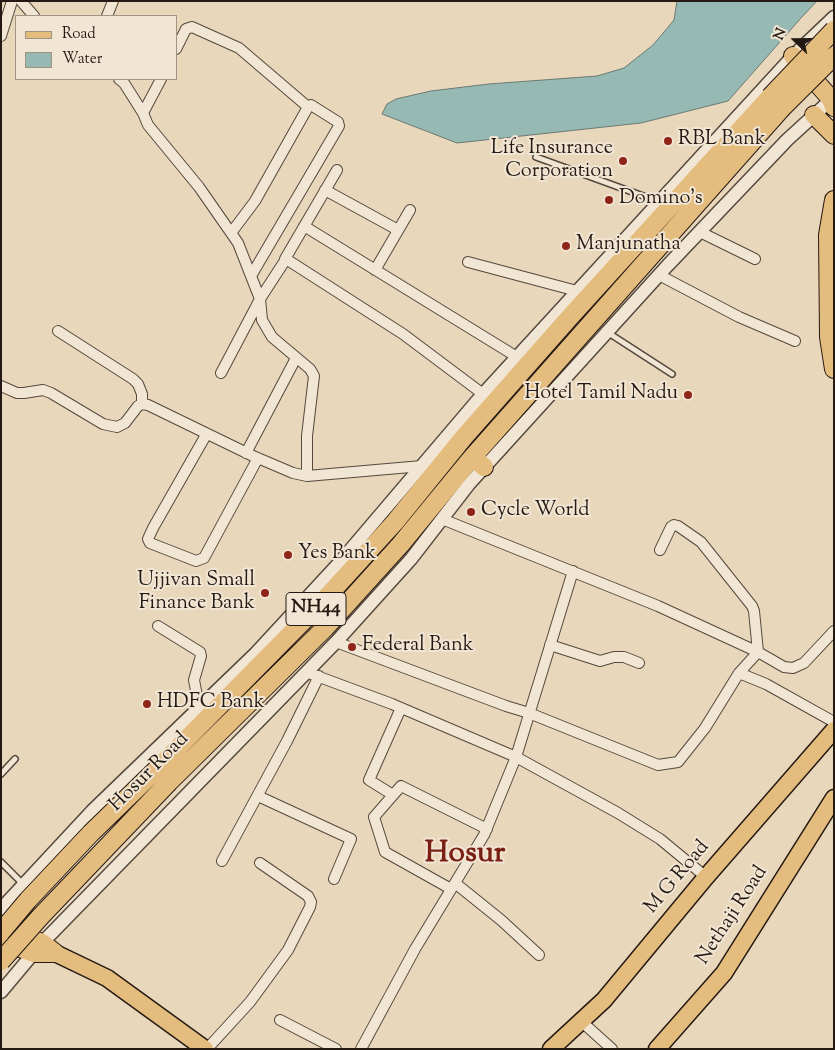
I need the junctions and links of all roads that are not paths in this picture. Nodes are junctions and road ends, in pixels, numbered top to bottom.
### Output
1 (12, 1) edge
2 (21, 1) edge
3 (113, 1) edge
4 (33, 15) edge
5 (108, 15) edge
6 (834, 17) edge
7 (834, 30) edge
8 (1, 36) edge
9 (178, 45) edge
10 (793, 56) junction
11 (834, 56) edge
12 (120, 80) edge
13 (161, 80) edge
14 (833, 101) edge
15 (776, 103) junction
16 (308, 107) junction
17 (144, 114) junction
18 (814, 115) junction
19 (834, 135) edge
20 (536, 156) dead end
21 (337, 170) dead end
22 (325, 190) junction
23 (834, 200) edge
24 (659, 202) junction
25 (410, 210) dead end
26 (304, 226) junction
27 (398, 230) junction
28 (700, 232) junction
29 (231, 233) junction
30 (285, 259) junction
31 (756, 259) dead end
32 (468, 262) dead end
33 (375, 270) junction
34 (659, 275) junction
35 (251, 276) junction
36 (577, 292) junction
37 (260, 299) junction
38 (58, 331) dead end
39 (607, 332) junction
40 (795, 341) dead end
41 (517, 357) junction
42 (296, 358) junction
43 (834, 369) edge
44 (221, 373) dead end
45 (672, 374) dead end
46 (1, 386) edge
47 (483, 394) junction
48 (142, 404) junction
49 (461, 433) junction
50 (206, 435) junction
51 (246, 453) junction
52 (258, 458) junction
53 (476, 461) junction
54 (422, 466) junction
55 (306, 476) junction
56 (442, 519) junction
57 (660, 550) dead end
58 (573, 571) junction
59 (158, 626) dead end
60 (834, 631) edge
61 (336, 642) junction
62 (550, 645) junction
63 (758, 652) junction
64 (639, 664) dead end
65 (306, 672) junction
66 (738, 673) junction
67 (319, 676) junction
68 (199, 707) junction
69 (401, 708) junction
70 (529, 713) junction
71 (834, 722) edge
72 (834, 730) edge
73 (516, 757) junction
74 (14, 759) dead end
75 (1, 774) edge
76 (393, 795) junction
77 (258, 796) junction
78 (834, 798) edge
79 (487, 829) junction
80 (222, 861) dead end
81 (1, 862) edge
82 (260, 863) dead end
83 (706, 877) junction
84 (334, 879) dead end
85 (24, 884) junction
86 (453, 886) junction
87 (1, 909) edge
88 (1, 927) edge
89 (1, 932) edge
90 (1, 941) edge
91 (44, 950) junction
92 (539, 955) dead end
93 (1, 961) edge
94 (1, 992) edge
95 (280, 1020) dead end
96 (581, 1021) junction
97 (660, 1048) edge
98 (206, 1049) edge
99 (336, 1049) edge
100 (361, 1049) edge
101 (551, 1049) edge
102 (612, 1049) edge

1 - 8 street
2 - 4 street
3 - 5 street
6 - 10 street
7 - 15 highway, NH44, bridge
9 - 16 street
10 - 14 highway
10 - 24 street
11 - 15 highway, NH44, bridge
12 - 17 street
13 - 17 street
14 - 18 street
15 - 49 highway, NH44
15 - 53 highway, NH44
16 - 29 street
16 - 35 street
17 - 29 street
18 - 19 highway
18 - 28 street
20 - 24 lane
21 - 22 street
22 - 26 street
22 - 27 street
23 - 43 highway
24 - 36 street
25 - 27 street
26 - 30 street
26 - 33 street
27 - 33 street
28 - 31 street
28 - 34 street
29 - 35 street
30 - 37 street
30 - 47 street
32 - 36 street
33 - 41 street
34 - 39 street
34 - 40 street
35 - 37 street
36 - 41 street
37 - 42 street
37 - 44 street
38 - 48 street
39 - 45 lane
39 - 53 street
41 - 47 street
42 - 51 street
42 - 55 street
46 - 48 street
47 - 49 street
48 - 50 street
49 - 54 street
49 - 89 highway, Hosur Road / NH44, bridge
50 - 51 street
50 - 52 street
51 - 52 street
52 - 55 street
53 - 56 street
53 - 93 highway, Hosur Road / NH44, bridge
54 - 55 street
54 - 68 street
56 - 58 street
56 - 61 street
57 - 63 street
58 - 62 street
58 - 63 street
59 - 68 street
60 - 63 street
61 - 65 street
61 - 70 street
62 - 64 street
62 - 70 street
63 - 66 street
65 - 67 street
65 - 91 street
66 - 70 street
66 - 71 street
67 - 69 street
67 - 77 street
68 - 85 street
69 - 73 street
69 - 76 street
70 - 73 street
72 - 83 main road, M G Road
73 - 79 street
73 - 83 street
74 - 75 lane
76 - 79 street
76 - 86 street
77 - 80 street
77 - 84 street
78 - 97 main road, Nethaji Road
79 - 86 street
81 - 85 lane
82 - 98 street
83 - 96 main road, M G Road
85 - 87 street
86 - 92 street
86 - 100 street
88 - 91 highway
90 - 91 highway
91 - 94 street
91 - 98 main road
95 - 99 street
96 - 101 main road, M G Road
96 - 102 street

